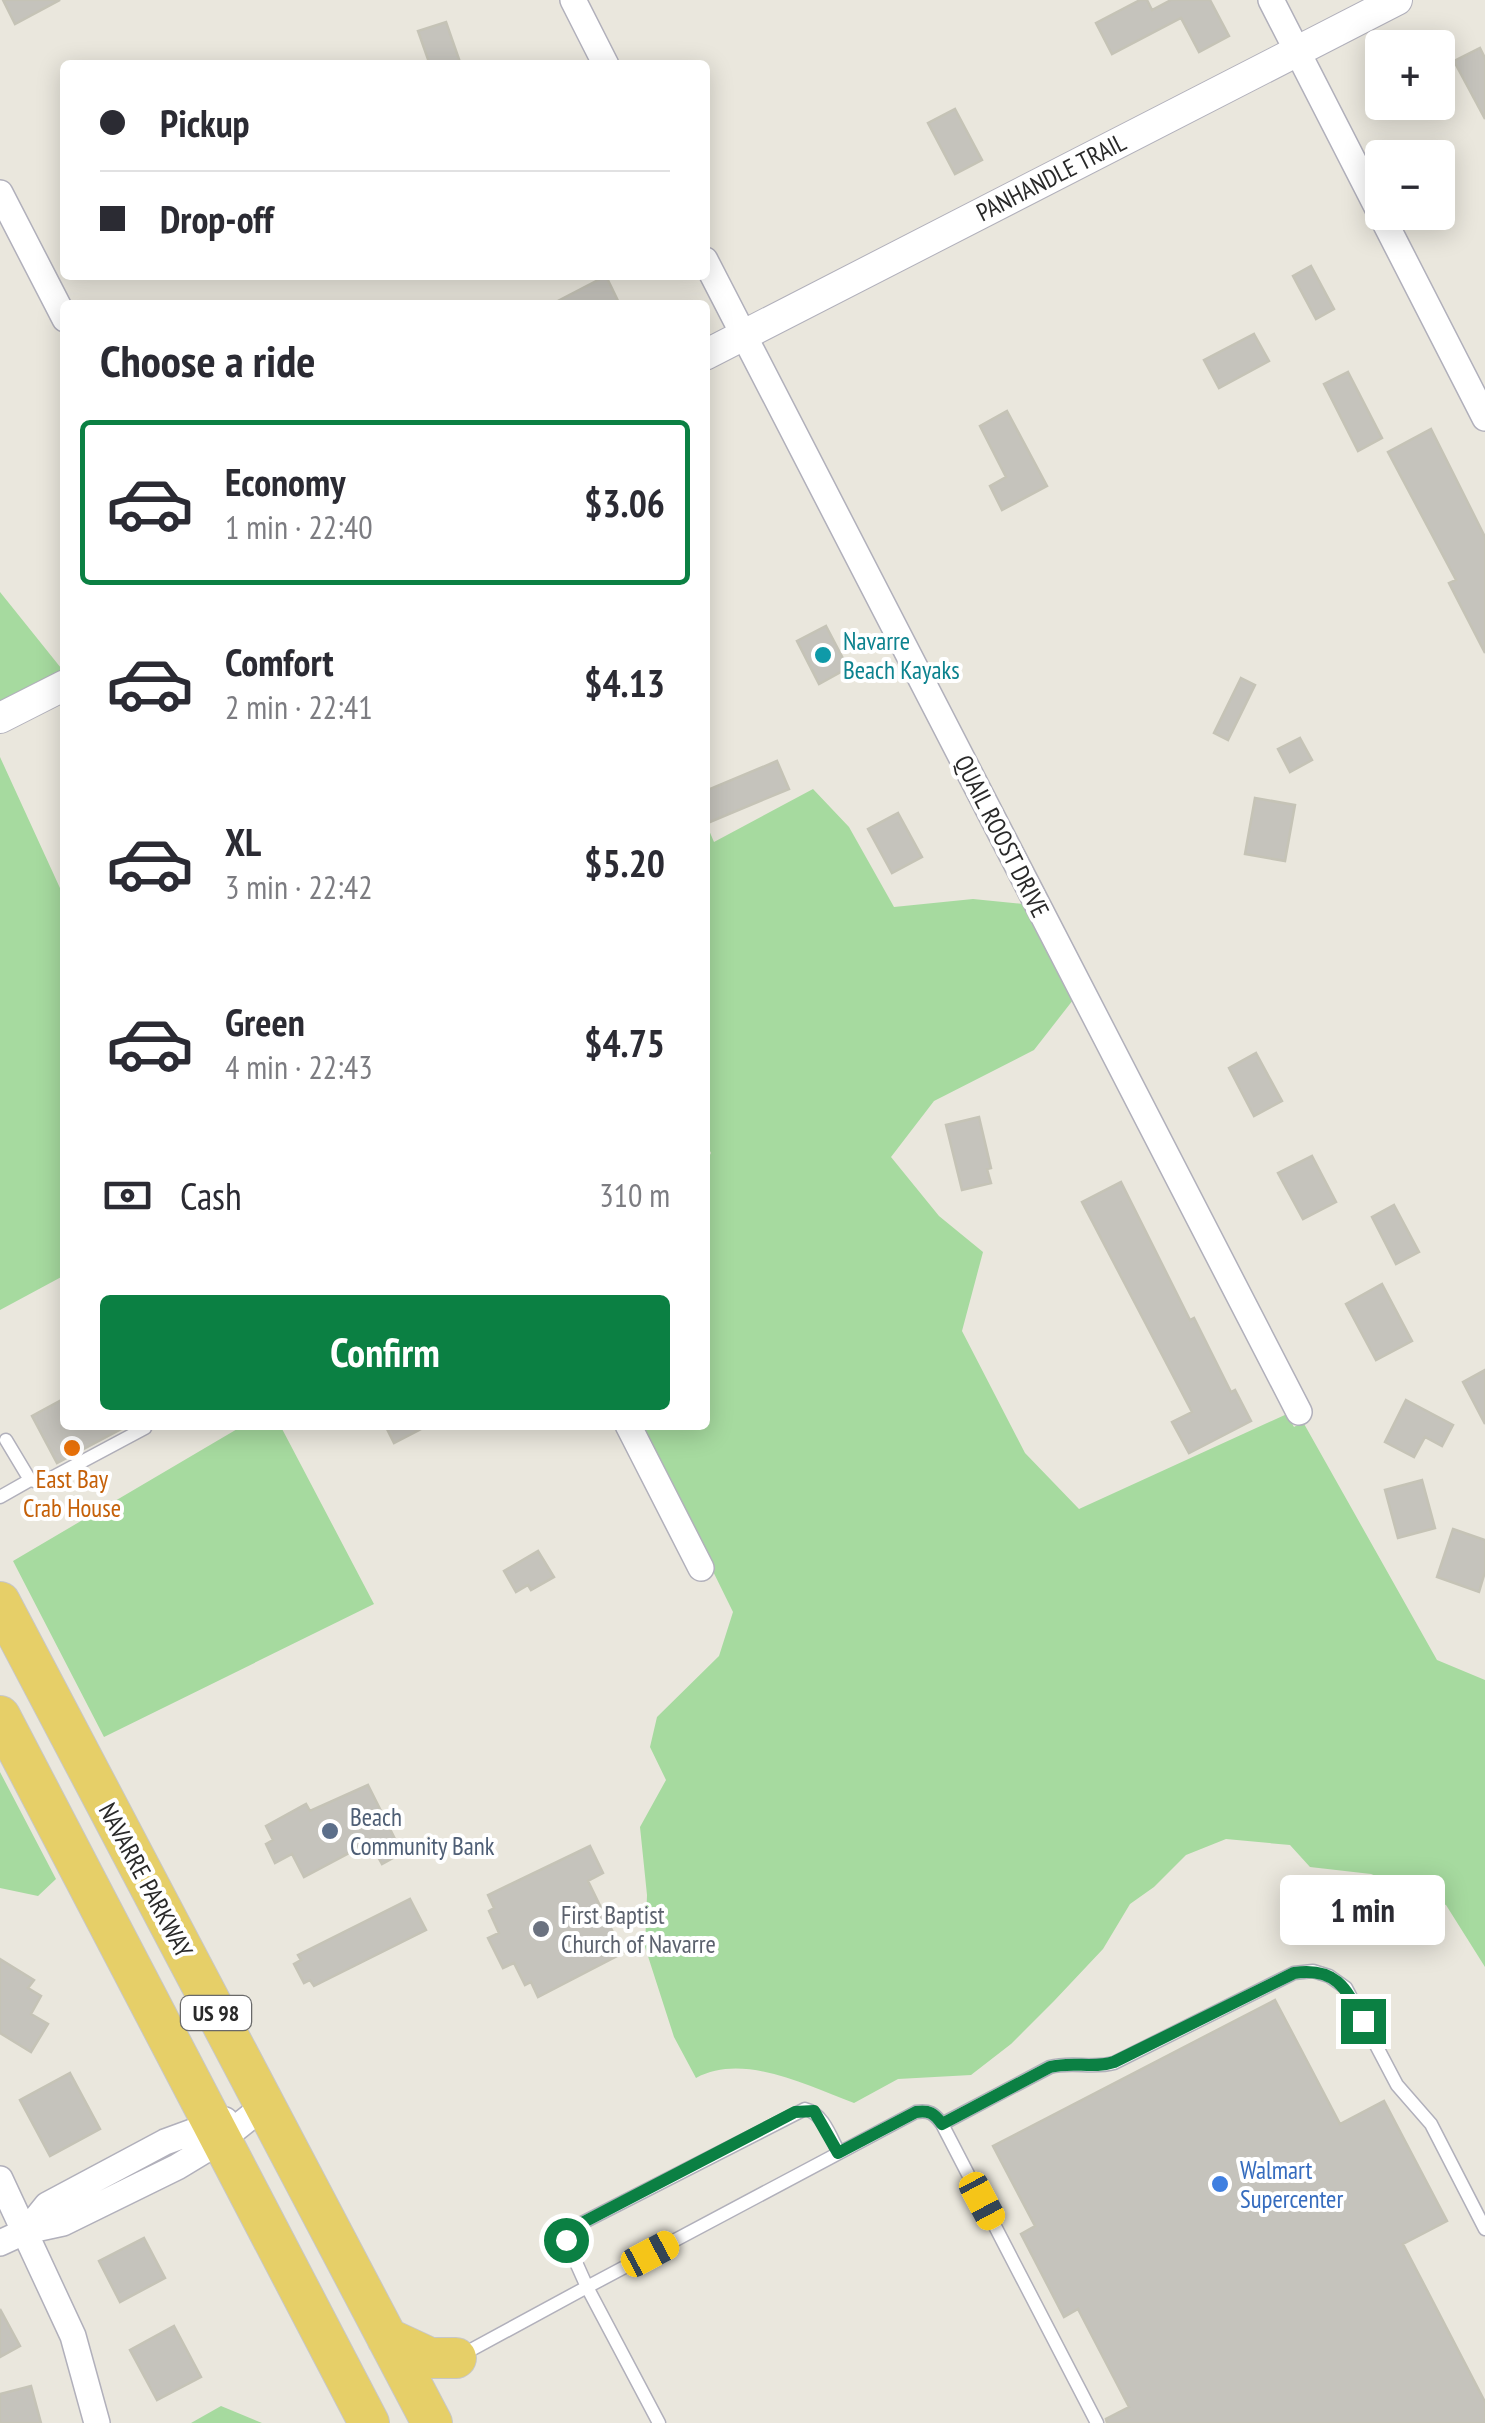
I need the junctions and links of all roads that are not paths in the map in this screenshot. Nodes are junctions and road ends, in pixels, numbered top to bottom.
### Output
1 (573, 0) edge
2 (1271, 0) edge
3 (1396, 0) edge
4 (1297, 51) junction
5 (603, 60) edge
6 (0, 193) edge
7 (710, 270) edge
8 (60, 309) edge
9 (743, 335) junction
10 (710, 352) edge
11 (1485, 418) edge
12 (60, 688) edge
13 (0, 718) edge
14 (1299, 1412) dead end
15 (140, 1430) edge
16 (631, 1430) edge
17 (6, 1440) dead end
18 (30, 1480) junction
19 (0, 1497) edge
20 (701, 1568) dead end
21 (0, 1602) edge
22 (0, 1716) edge
23 (264, 2106) junction
24 (942, 2124) junction
25 (216, 2133) junction
26 (838, 2153) junction
27 (0, 2178) edge
28 (1485, 2229) edge
29 (26, 2230) junction
30 (0, 2244) edge
31 (587, 2287) junction
32 (387, 2338) junction
33 (456, 2358) junction
34 (97, 2423) edge
35 (369, 2423) edge
36 (436, 2423) edge
37 (659, 2423) edge
38 (1097, 2423) edge

1 - 5 street
2 - 4 street
3 - 4 street, PANHANDLE TRAIL
4 - 9 street, PANHANDLE TRAIL
4 - 11 street
6 - 8 street
7 - 9 street, QUAIL ROOST DRIVE
9 - 10 street, PANHANDLE TRAIL
9 - 14 street, QUAIL ROOST DRIVE
12 - 13 street
15 - 18 lane
16 - 20 street
17 - 18 lane
18 - 19 lane
21 - 23 highway, NAVARRE PARKWAY / US 98
22 - 25 highway, US 98
23 - 25 street
23 - 32 highway, NAVARRE PARKWAY / US 98
24 - 26 lane
24 - 28 lane
24 - 38 lane
25 - 29 street
25 - 35 highway, US 98
26 - 31 lane
26 - 31 lane
27 - 29 street
29 - 30 street
29 - 34 street
31 - 33 lane
31 - 37 lane
32 - 33 highway
32 - 36 highway, NAVARRE PARKWAY / US 98
33 - 36 highway

